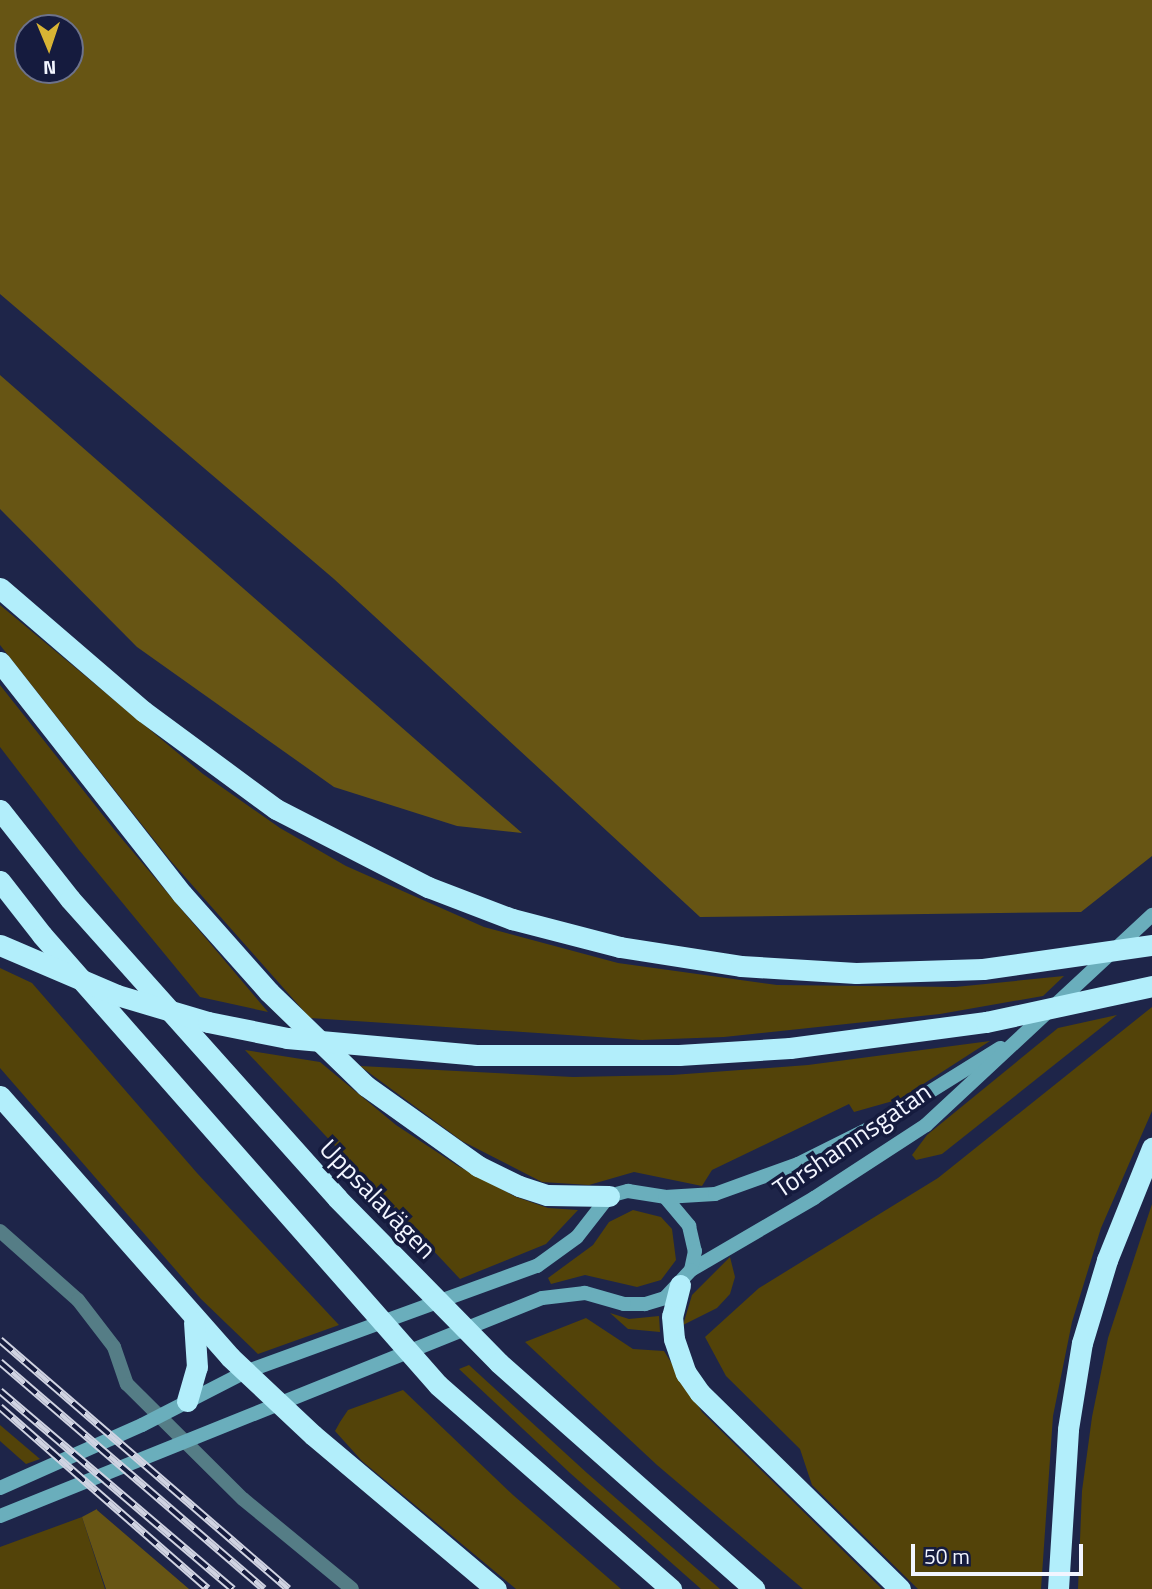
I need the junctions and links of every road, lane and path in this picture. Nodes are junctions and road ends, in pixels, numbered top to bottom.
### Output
1 (0, 588) edge
2 (0, 662) edge
3 (0, 810) edge
4 (0, 881) edge
5 (1152, 915) edge
6 (0, 945) edge
7 (1152, 945) edge
8 (1152, 986) edge
9 (1025, 1032) junction
10 (0, 1096) edge
11 (1152, 1148) edge
12 (609, 1196) junction
13 (665, 1197) junction
14 (0, 1231) edge
15 (686, 1277) junction
16 (194, 1322) junction
17 (245, 1372) junction
18 (187, 1401) junction
19 (280, 1406) junction
20 (4, 1487) edge
21 (0, 1516) edge
22 (352, 1589) edge
23 (496, 1589) edge
24 (671, 1589) edge
25 (754, 1589) edge
26 (900, 1589) edge
27 (1058, 1589) edge

1 - 7 highway
2 - 12 highway
3 - 25 highway, Uppsalavägen
4 - 24 highway
5 - 9 street, Torshamnsgatan
6 - 8 highway
9 - 13 street, Torshamnsgatan
9 - 15 street, Torshamnsgatan
10 - 16 highway
11 - 27 highway
12 - 13 street, Torshamnsgatan
12 - 17 street
13 - 15 street
14 - 22 street
15 - 19 street, Torshamnsgatan
15 - 26 highway
16 - 17 highway
16 - 18 highway
17 - 18 street
17 - 19 highway
18 - 20 street
19 - 21 street, Torshamnsgatan
19 - 23 highway

